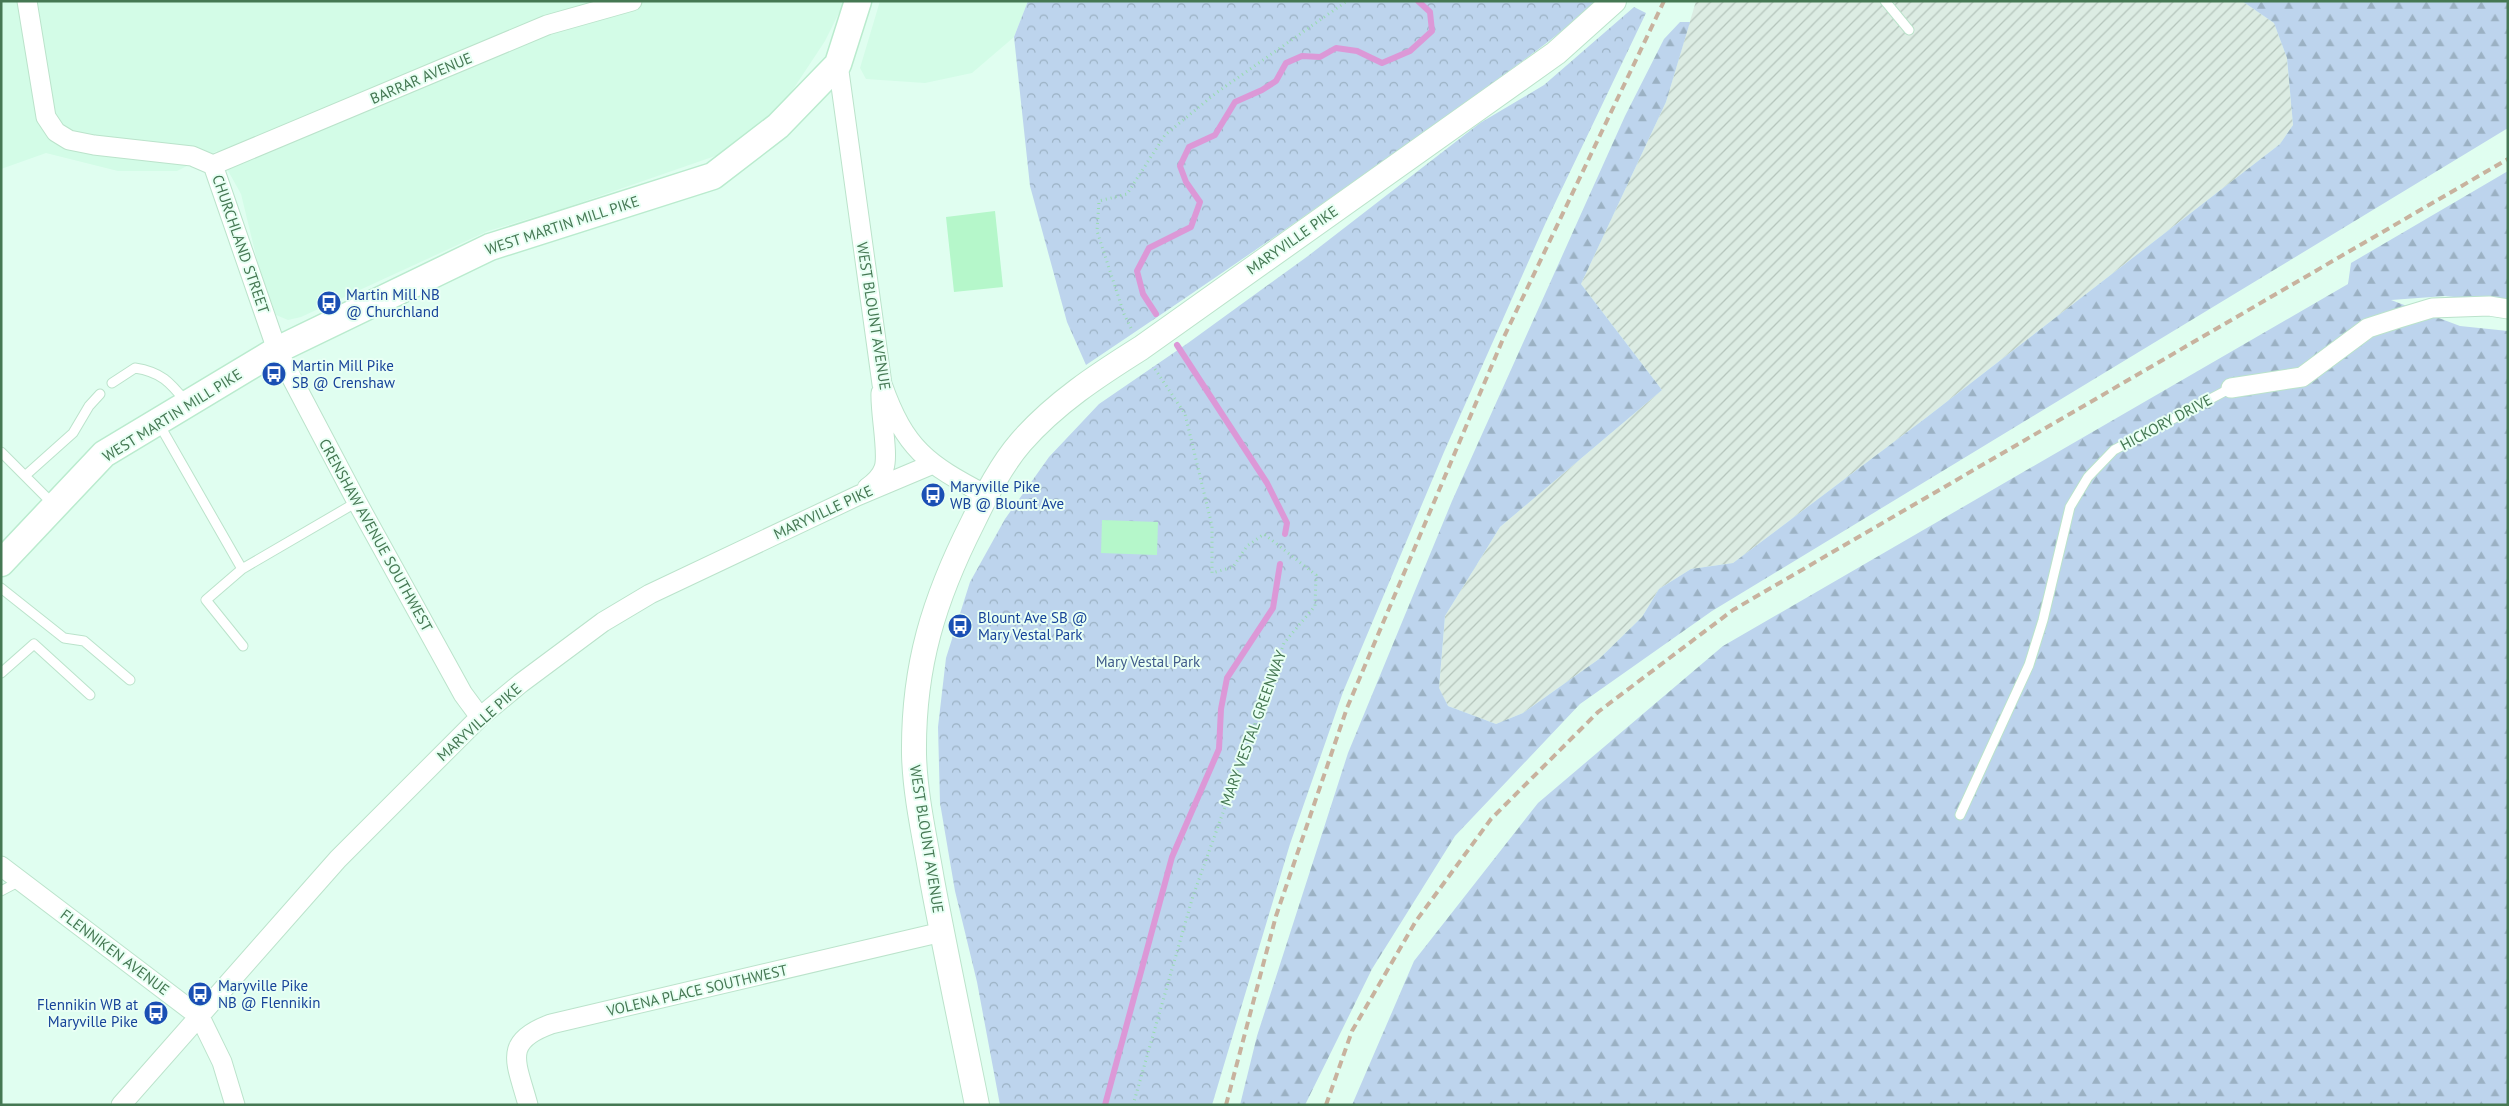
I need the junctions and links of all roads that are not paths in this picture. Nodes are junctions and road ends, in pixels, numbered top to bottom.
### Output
1 (27, 1) edge
2 (632, 1) edge
3 (858, 1) edge
4 (1614, 1) edge
5 (1885, 1) edge
6 (1909, 30) dead end
7 (838, 64) junction
8 (213, 165) junction
9 (2508, 309) edge
10 (277, 350) junction
11 (112, 383) dead end
12 (882, 384) junction
13 (2231, 388) joint
14 (100, 394) dead end
15 (187, 404) junction
16 (158, 422) junction
17 (1, 452) edge
18 (933, 464) junction
19 (26, 475) junction
20 (986, 495) junction
21 (857, 496) junction
22 (357, 502) junction
23 (55, 506) junction
24 (1, 563) edge
25 (242, 569) junction
26 (1, 588) edge
27 (243, 646) dead end
28 (1, 674) edge
29 (130, 680) dead end
30 (90, 695) dead end
31 (480, 717) junction
32 (1960, 815) dead end
33 (1, 866) edge
34 (20, 881) junction
35 (1, 891) edge
36 (942, 932) junction
37 (200, 1017) junction
38 (121, 1105) edge
39 (235, 1105) edge
40 (528, 1105) edge
41 (978, 1105) edge

1 - 8 street, CHURCHLAND STREET
2 - 8 street, BARRAR AVENUE
3 - 7 main road, WEST MARTIN MILL PIKE
4 - 20 street, MARYVILLE PIKE
5 - 6 lane
7 - 10 main road, WEST MARTIN MILL PIKE
7 - 12 street, WEST BLOUNT AVENUE
8 - 10 street, CHURCHLAND STREET
9 - 13 street, HICKORY DRIVE
10 - 15 main road, WEST MARTIN MILL PIKE
10 - 22 street, CRENSHAW AVENUE SOUTHWEST
11 - 15 lane
12 - 18 street, WEST BLOUNT AVENUE
12 - 21 street
13 - 32 lane, HICKORY DRIVE
14 - 19 lane
15 - 16 main road, WEST MARTIN MILL PIKE
16 - 23 main road, WEST MARTIN MILL PIKE
16 - 25 lane
17 - 19 lane
18 - 20 street, WEST BLOUNT AVENUE
18 - 21 street, MARYVILLE PIKE
19 - 23 lane
20 - 36 street, WEST BLOUNT AVENUE
21 - 31 street, MARYVILLE PIKE
22 - 25 lane
22 - 31 street, CRENSHAW AVENUE SOUTHWEST
23 - 24 main road, WEST MARTIN MILL PIKE
25 - 27 lane
26 - 29 lane
28 - 30 lane
31 - 37 street, MARYVILLE PIKE
33 - 34 street, FLENNIKEN AVENUE
34 - 35 lane
34 - 37 street, FLENNIKEN AVENUE
36 - 40 street, VOLENA PLACE SOUTHWEST
36 - 41 street, WEST BLOUNT AVENUE
37 - 38 street, MARYVILLE PIKE
37 - 39 street, FLENNIKEN AVENUE

